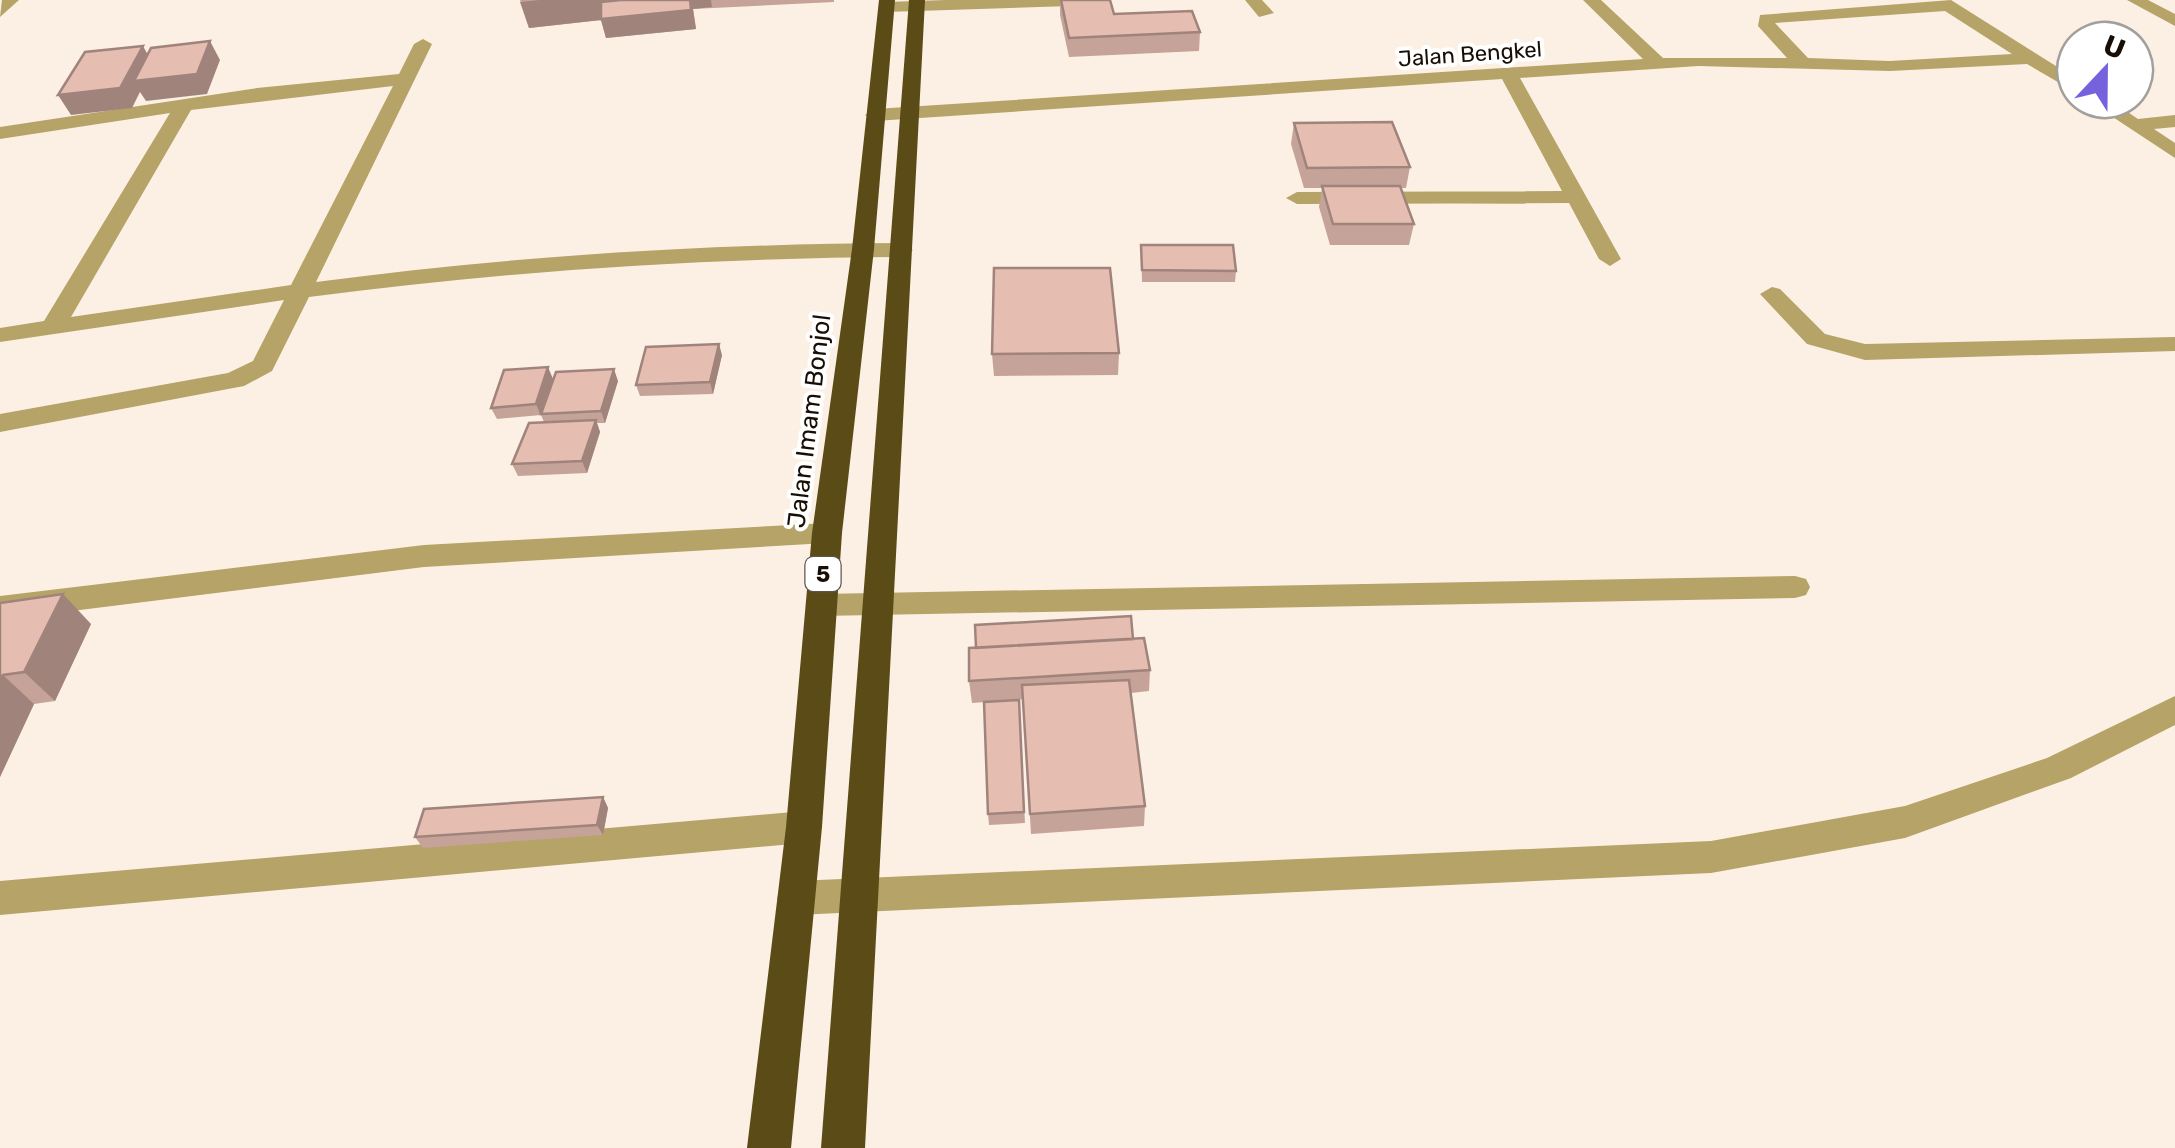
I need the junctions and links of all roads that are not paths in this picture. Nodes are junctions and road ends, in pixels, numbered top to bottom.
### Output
1 (11, 0) edge
2 (1101, 0) edge
3 (1590, 0) edge
4 (2135, 0) edge
5 (902, 3) edge
6 (1944, 3) edge
7 (0, 12) edge
8 (2175, 21) edge
9 (423, 44) dead end
10 (2031, 58) junction
11 (1802, 62) junction
12 (1658, 63) junction
13 (2055, 73) edge
14 (1508, 74) junction
15 (406, 79) junction
16 (184, 105) junction
17 (912, 113) junction
18 (875, 115) junction
19 (2127, 120) edge
20 (2175, 121) edge
21 (2135, 125) junction
22 (0, 133) edge
23 (2175, 152) edge
24 (1578, 197) junction
25 (1296, 198) dead end
26 (863, 249) junction
27 (902, 250) junction
28 (1610, 259) dead end
29 (300, 291) junction
30 (1772, 294) dead end
31 (53, 326) junction
32 (0, 335) edge
33 (2175, 344) edge
34 (0, 423) edge
35 (827, 533) junction
36 (1795, 586) dead end
37 (879, 602) junction
38 (820, 605) junction
39 (0, 608) edge
40 (2167, 724) edge
41 (804, 827) junction
42 (862, 896) junction
43 (0, 898) edge
44 (796, 898) junction
45 (769, 1148) edge
46 (843, 1148) edge

1 - 7 street
2 - 5 street
3 - 12 street
4 - 8 street
5 - 17 highway
5 - 18 highway, Jalan Imam Bonjol / 5
6 - 10 street
6 - 11 street
9 - 15 street
10 - 11 street, Jalan Bengkel
10 - 13 street
11 - 12 street, Jalan Bengkel
12 - 14 street, Jalan Bengkel
14 - 17 street, Jalan Bengkel
14 - 24 street
15 - 16 street
15 - 29 street
16 - 22 street
16 - 31 street
17 - 18 street, Jalan Bengkel
17 - 27 highway
18 - 26 highway, Jalan Imam Bonjol / 5
19 - 21 street
20 - 21 street
21 - 23 street
24 - 25 street
24 - 28 street
26 - 27 street
26 - 29 street
26 - 35 highway, Jalan Imam Bonjol / 5
27 - 37 highway
29 - 31 street
29 - 34 street
30 - 33 street
31 - 32 street
35 - 38 highway, Jalan Imam Bonjol / 5
35 - 39 street
36 - 37 street
37 - 38 street
37 - 42 highway
38 - 41 highway, Jalan Imam Bonjol / 5
40 - 42 street
41 - 43 street
41 - 44 highway, Jalan Imam Bonjol / 5
42 - 44 street
42 - 46 highway
44 - 45 highway, Jalan Imam Bonjol / 5

